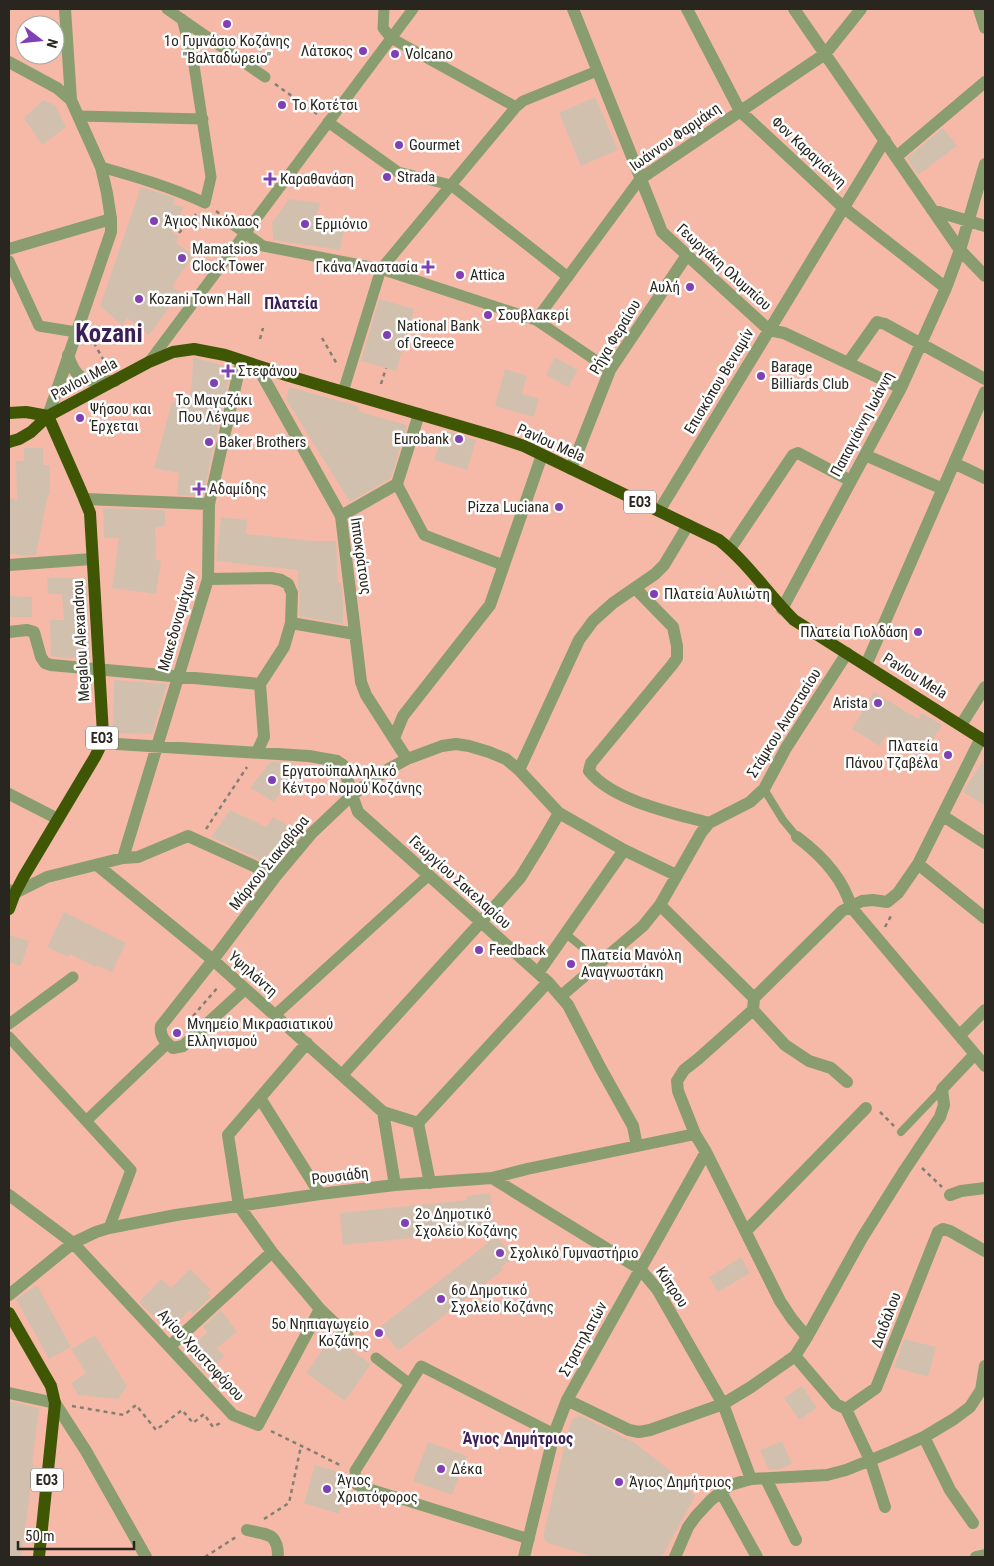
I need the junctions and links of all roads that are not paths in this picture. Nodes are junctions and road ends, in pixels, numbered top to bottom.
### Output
1 (65, 9) edge
2 (167, 9) edge
3 (384, 9) edge
4 (413, 9) edge
5 (572, 9) edge
6 (688, 9) edge
7 (794, 9) edge
8 (861, 9) edge
9 (979, 9) edge
10 (182, 19) junction
11 (985, 28) edge
12 (391, 38) junction
13 (825, 54) junction
14 (9, 62) edge
15 (597, 71) junction
16 (265, 77) road end
17 (985, 82) edge
18 (71, 100) junction
19 (516, 107) junction
20 (740, 111) junction
21 (79, 116) junction
22 (203, 119) junction
23 (328, 122) junction
24 (885, 140) junction
25 (896, 157) junction
26 (985, 164) edge
27 (101, 167) junction
28 (640, 179) junction
29 (451, 185) junction
30 (844, 208) junction
31 (932, 210) junction
32 (111, 219) junction
33 (969, 221) junction
34 (234, 225) road end
35 (985, 226) edge
36 (245, 233) junction
37 (9, 249) edge
38 (960, 250) junction
39 (687, 256) junction
40 (9, 261) edge
41 (381, 269) junction
42 (985, 276) edge
43 (568, 277) junction
44 (946, 288) junction
45 (536, 320) junction
46 (769, 330) junction
47 (76, 332) junction
48 (920, 344) junction
49 (68, 355) junction
50 (241, 360) junction
51 (149, 362) junction
52 (848, 363) junction
53 (258, 366) junction
54 (610, 370) junction
55 (985, 379) edge
56 (115, 381) junction
57 (901, 388) junction
58 (343, 392) junction
59 (985, 392) edge
60 (9, 413) edge
61 (419, 414) junction
62 (48, 416) junction
63 (9, 442) edge
64 (542, 455) junction
65 (864, 455) junction
66 (954, 463) junction
67 (571, 469) junction
68 (985, 478) edge
69 (850, 481) junction
70 (397, 484) junction
71 (943, 488) junction
72 (85, 499) junction
73 (209, 504) junction
74 (658, 511) junction
75 (341, 516) junction
76 (688, 525) junction
77 (730, 549) junction
78 (92, 560) junction
79 (9, 565) edge
80 (503, 566) junction
81 (208, 579) junction
82 (635, 588) junction
83 (782, 608) junction
84 (290, 623) junction
85 (9, 632) edge
86 (355, 634) junction
87 (847, 653) junction
88 (866, 665) junction
89 (100, 670) junction
90 (179, 677) junction
91 (260, 684) junction
92 (985, 687) edge
93 (961, 725) junction
94 (394, 738) junction
95 (983, 740) edge
96 (101, 743) junction
97 (158, 747) junction
98 (256, 752) junction
99 (407, 759) junction
100 (519, 770) junction
101 (764, 789) junction
102 (9, 794) edge
103 (352, 795) junction
104 (559, 813) junction
105 (943, 816) junction
106 (58, 819) junction
107 (709, 823) junction
108 (797, 837) joint
109 (985, 843) edge
110 (624, 850) junction
111 (123, 858) junction
112 (918, 864) junction
113 (98, 865) junction
114 (428, 875) junction
115 (676, 875) junction
116 (276, 876) junction
117 (12, 891) edge
118 (660, 904) junction
119 (851, 907) junction
120 (9, 909) edge
121 (985, 918) edge
122 (481, 922) junction
123 (565, 933) junction
124 (213, 960) junction
125 (601, 963) junction
126 (538, 973) junction
127 (73, 977) dead end
128 (548, 982) junction
129 (245, 988) junction
130 (561, 996) junction
131 (754, 1004) junction
132 (985, 1010) edge
133 (275, 1015) junction
134 (9, 1024) edge
135 (960, 1036) junction
136 (9, 1037) edge
137 (306, 1043) junction
138 (167, 1044) junction
139 (975, 1054) junction
140 (985, 1066) edge
141 (342, 1074) junction
142 (848, 1082) dead end
143 (942, 1089) junction
144 (260, 1098) junction
145 (866, 1108) dead end
146 (383, 1112) junction
147 (86, 1121) junction
148 (418, 1123) junction
149 (900, 1132) dead end
150 (695, 1134) junction
151 (637, 1146) junction
152 (706, 1152) junction
153 (492, 1178) junction
154 (430, 1183) junction
155 (395, 1185) junction
156 (985, 1188) edge
157 (320, 1194) junction
158 (9, 1195) edge
159 (950, 1195) road end
160 (15, 1204) edge
161 (239, 1206) junction
162 (109, 1228) junction
163 (746, 1231) junction
164 (73, 1243) junction
165 (985, 1251) edge
166 (272, 1252) junction
167 (640, 1270) junction
168 (9, 1295) edge
169 (320, 1309) junction
170 (9, 1312) edge
171 (348, 1336) road end
172 (807, 1337) junction
173 (170, 1346) junction
174 (795, 1356) junction
175 (376, 1358) road end
176 (985, 1366) edge
177 (410, 1384) junction
178 (983, 1391) edge
179 (9, 1393) edge
180 (567, 1400) junction
181 (55, 1402) junction
182 (723, 1404) junction
183 (846, 1409) junction
184 (554, 1434) junction
185 (924, 1437) junction
186 (870, 1460) junction
187 (751, 1479) junction
188 (766, 1479) junction
189 (720, 1492) junction
190 (886, 1507) dead end
191 (973, 1523) dead end
192 (247, 1530) dead end
193 (529, 1538) junction
194 (796, 1540) dead end
195 (985, 1555) edge
196 (40, 1557) edge
197 (146, 1557) edge
198 (278, 1557) edge
199 (524, 1557) edge
200 (675, 1557) edge
201 (757, 1557) edge
202 (976, 1557) edge

1 - 18 street
2 - 10 street
3 - 12 street
4 - 12 street
5 - 15 street, Γεωργάκη Ολυμπίου
6 - 20 street, Φον Καραγιάννη
7 - 13 street
8 - 13 street, Ιωάννου Φαρμάκη
9 - 11 street
10 - 16 street
10 - 22 street
12 - 19 street
12 - 23 street
13 - 20 street, Ιωάννου Φαρμάκη
13 - 24 street
14 - 18 street
15 - 19 street
15 - 28 street, Γεωργάκη Ολυμπίου
17 - 25 street
18 - 21 street
19 - 29 street
20 - 28 street, Ιωάννου Φαρμάκη
20 - 30 street, Φον Καραγιάννη
21 - 22 street
21 - 27 street
22 - 27 street
23 - 29 street
23 - 36 street
24 - 25 street
24 - 30 street, Επισκόπου Βενιαμίν
25 - 31 street
26 - 33 street, Παπαγιάννη Ιωάννη
27 - 32 street
28 - 39 street, Γεωργάκη Ολυμπίου
28 - 43 street, Ιωάννου Φαρμάκη
29 - 41 street
29 - 43 street
30 - 44 street, Φον Καραγιάννη
30 - 46 street, Επισκόπου Βενιαμίν
31 - 33 street
31 - 38 street
32 - 37 street
32 - 47 street
33 - 35 street
33 - 38 street, Παπαγιάννη Ιωάννη
34 - 36 street
36 - 41 street
36 - 51 street
38 - 42 street
38 - 44 street, Παπαγιάννη Ιωάννη
39 - 46 street, Γεωργάκη Ολυμπίου
39 - 54 street, Ρήγα Φεραίου
40 - 47 street
41 - 45 street
41 - 58 street
43 - 45 street, Ιωάννου Φαρμάκη
44 - 48 street, Παπαγιάννη Ιωάννη
45 - 54 street
46 - 52 street, Γεωργάκη Ολυμπίου
46 - 74 street, Επισκόπου Βενιαμίν
47 - 49 street
48 - 52 street
48 - 55 street
48 - 57 street, Παπαγιάννη Ιωάννη
49 - 56 street
49 - 62 street
50 - 51 main road, Pavlou Mela / ΕΟ3
50 - 53 main road, Pavlou Mela / ΕΟ3
50 - 73 street, Μακεδονομάχων
51 - 56 main road, Pavlou Mela / ΕΟ3
52 - 57 street, Γεωργάκη Ολυμπίου
53 - 58 main road, Pavlou Mela / ΕΟ3
53 - 75 street, Ιπποκράτους
54 - 67 street, Ρήγα Φεραίου
56 - 62 main road, Pavlou Mela / ΕΟ3
57 - 65 street, Παπαγιάννη Ιωάννη
58 - 61 main road, Pavlou Mela / ΕΟ3
59 - 66 street
60 - 62 main road
61 - 64 main road, Pavlou Mela / ΕΟ3
61 - 70 street
62 - 63 main road, ΕΟ3
62 - 72 main road, Megalou Alexandrou / ΕΟ3
64 - 67 main road, Pavlou Mela / ΕΟ3
64 - 80 street
65 - 69 street, Παπαγιάννη Ιωάννη
65 - 71 street
66 - 68 street
66 - 71 street
67 - 74 main road, Pavlou Mela / ΕΟ3
69 - 77 street
69 - 83 street, Παπαγιάννη Ιωάννη
70 - 75 street
70 - 80 street
71 - 88 street
72 - 73 street
72 - 78 main road, Megalou Alexandrou / ΕΟ3
73 - 81 street, Μακεδονομάχων
74 - 76 main road, Pavlou Mela / ΕΟ3
75 - 86 street, Ιπποκράτους
76 - 77 main road, Pavlou Mela / ΕΟ3
76 - 82 street
77 - 83 main road, Pavlou Mela / ΕΟ3
78 - 79 street
78 - 89 main road, Megalou Alexandrou / ΕΟ3
80 - 94 street
81 - 84 street
81 - 90 street, Μακεδονομάχων
82 - 100 street
82 - 107 street
83 - 87 main road, Pavlou Mela / ΕΟ3
84 - 86 street
84 - 91 street
85 - 89 street
86 - 94 street, Ιπποκράτους
87 - 88 main road, Pavlou Mela / ΕΟ3
87 - 101 street, Στάμκου Αναστασίου
88 - 93 main road, Pavlou Mela / ΕΟ3
89 - 90 street
89 - 96 main road, Megalou Alexandrou / ΕΟ3
90 - 91 street
90 - 97 street, Μακεδονομάχων
91 - 98 street
92 - 93 street
93 - 95 main road, Pavlou Mela / ΕΟ3
94 - 99 street, Ιπποκράτους
95 - 105 street
96 - 97 street
96 - 106 main road, Megalou Alexandrou / ΕΟ3
97 - 98 street
97 - 111 street, Μακεδονομάχων
98 - 103 street, Γεωργίου Σακελαρίου
99 - 100 street, Μάρκου Σιακαβάρα
99 - 103 street, Μάρκου Σιακαβάρα
100 - 104 street, Μάρκου Σιακαβάρα
101 - 107 street, Στάμκου Αναστασίου
101 - 108 lane
102 - 106 street
103 - 114 street, Γεωργίου Σακελαρίου
103 - 116 street, Μάρκου Σιακαβάρα
104 - 110 street, Μάρκου Σιακαβάρα
104 - 122 street
105 - 109 street
105 - 112 street
106 - 117 main road, Megalou Alexandrou / ΕΟ3
107 - 115 street, Στάμκου Αναστασίου
108 - 119 street
110 - 115 street, Μάρκου Σιακαβάρα
110 - 123 street
111 - 113 street
111 - 116 street
112 - 119 street
112 - 121 street
113 - 117 street
113 - 124 street, Υψηλάντη
114 - 122 street, Γεωργίου Σακελαρίου
114 - 133 street
115 - 118 street, Στάμκου Αναστασίου
116 - 124 street, Μάρκου Σιακαβάρα
117 - 120 main road, Megalou Alexandrou / ΕΟ3
118 - 125 street, Στάμκου Αναστασίου
118 - 131 street
119 - 131 street
119 - 135 street
122 - 126 street, Γεωργίου Σακελαρίου
122 - 141 street
123 - 125 lane
123 - 126 street
124 - 129 street, Υψηλάντη
124 - 138 street, Μάρκου Σιακαβάρα
125 - 130 street, Στάμκου Αναστασίου
126 - 128 street, Γεωργίου Σακελαρίου
127 - 134 street
128 - 130 street, Γεωργίου Σακελαρίου
128 - 148 street
129 - 133 street, Υψηλάντη
129 - 138 street
130 - 151 street, Γεωργίου Σακελαρίου
131 - 142 street
131 - 150 street
132 - 135 street
133 - 137 street, Υψηλάντη
135 - 139 street
136 - 147 street
137 - 141 street, Υψηλάντη
137 - 144 street
138 - 147 street
139 - 140 street
139 - 143 street
141 - 146 street, Υψηλάντη
143 - 149 lane
143 - 172 street
144 - 157 street
144 - 161 street
145 - 163 street
146 - 148 street, Υψηλάντη
146 - 155 street
147 - 162 street
148 - 154 street
150 - 151 street, Ρουσιάδη
150 - 152 street
151 - 153 street, Ρουσιάδη
152 - 163 street
152 - 167 street, Στρατηλατών
153 - 154 street, Ρουσιάδη
153 - 167 street, Κύπρου
154 - 155 street, Ρουσιάδη
155 - 157 street, Ρουσιάδη
156 - 159 street
157 - 161 street, Ρουσιάδη
158 - 160 street, Αγίου Χριστοφόρου
160 - 164 street, Αγίου Χριστοφόρου
161 - 162 street, Ρουσιάδη
161 - 166 street
162 - 164 street, Ρουσιάδη
163 - 172 street
164 - 168 street, Ρουσιάδη
164 - 173 street, Αγίου Χριστοφόρου
165 - 183 street, Δαιδάλου
166 - 169 street
166 - 173 street
167 - 180 street, Στρατηλατών
167 - 182 street, Κύπρου
169 - 171 street
169 - 173 street, Αγίου Χριστοφόρου
170 - 181 main road, ΕΟ3
172 - 174 street
174 - 182 street
174 - 183 street
175 - 177 street
176 - 178 street
177 - 184 street
177 - 193 street
178 - 185 street
179 - 181 street
180 - 182 street
180 - 184 street, Στρατηλατών
181 - 196 main road, ΕΟ3
181 - 197 street
182 - 187 street, Κύπρου
183 - 186 street
184 - 193 street, Στρατηλατών
185 - 186 street
185 - 191 street
186 - 188 street
186 - 190 street
187 - 188 street
187 - 189 street
188 - 194 street
189 - 200 street
189 - 201 street
192 - 198 street
193 - 199 street, Στρατηλατών
195 - 202 street

